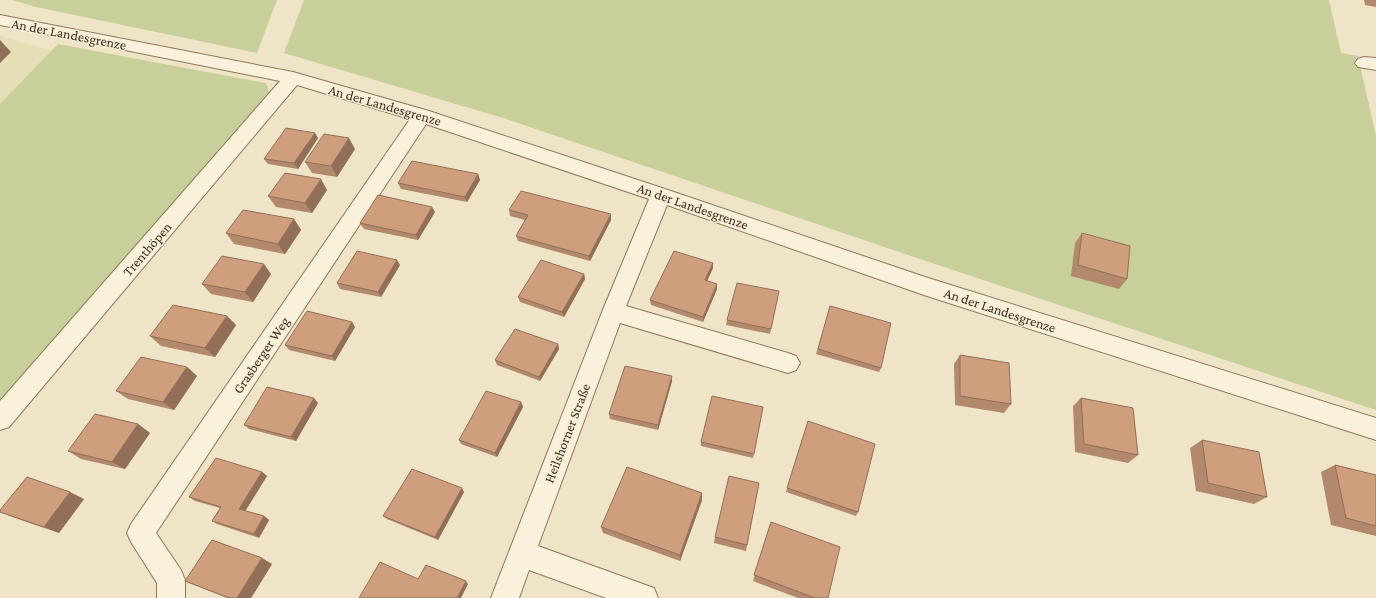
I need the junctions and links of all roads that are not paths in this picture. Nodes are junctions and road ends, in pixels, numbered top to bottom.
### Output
1 (0, 20) edge
2 (292, 78) junction
3 (422, 116) junction
4 (661, 195) junction
5 (613, 312) junction
6 (788, 363) dead end
7 (0, 419) edge
8 (1376, 429) edge
9 (522, 554) junction
10 (171, 598) edge
11 (505, 598) edge
12 (644, 598) edge

1 - 2 street, An der Landesgrenze
2 - 3 street, An der Landesgrenze
2 - 7 street, Trenthöpen
3 - 4 street, An der Landesgrenze
3 - 10 street, Grasberger Weg
4 - 5 street, Heilshorner Straße
4 - 8 street, An der Landesgrenze
5 - 6 street
5 - 9 street, Heilshorner Straße
9 - 11 street, Heilshorner Straße
9 - 12 street

